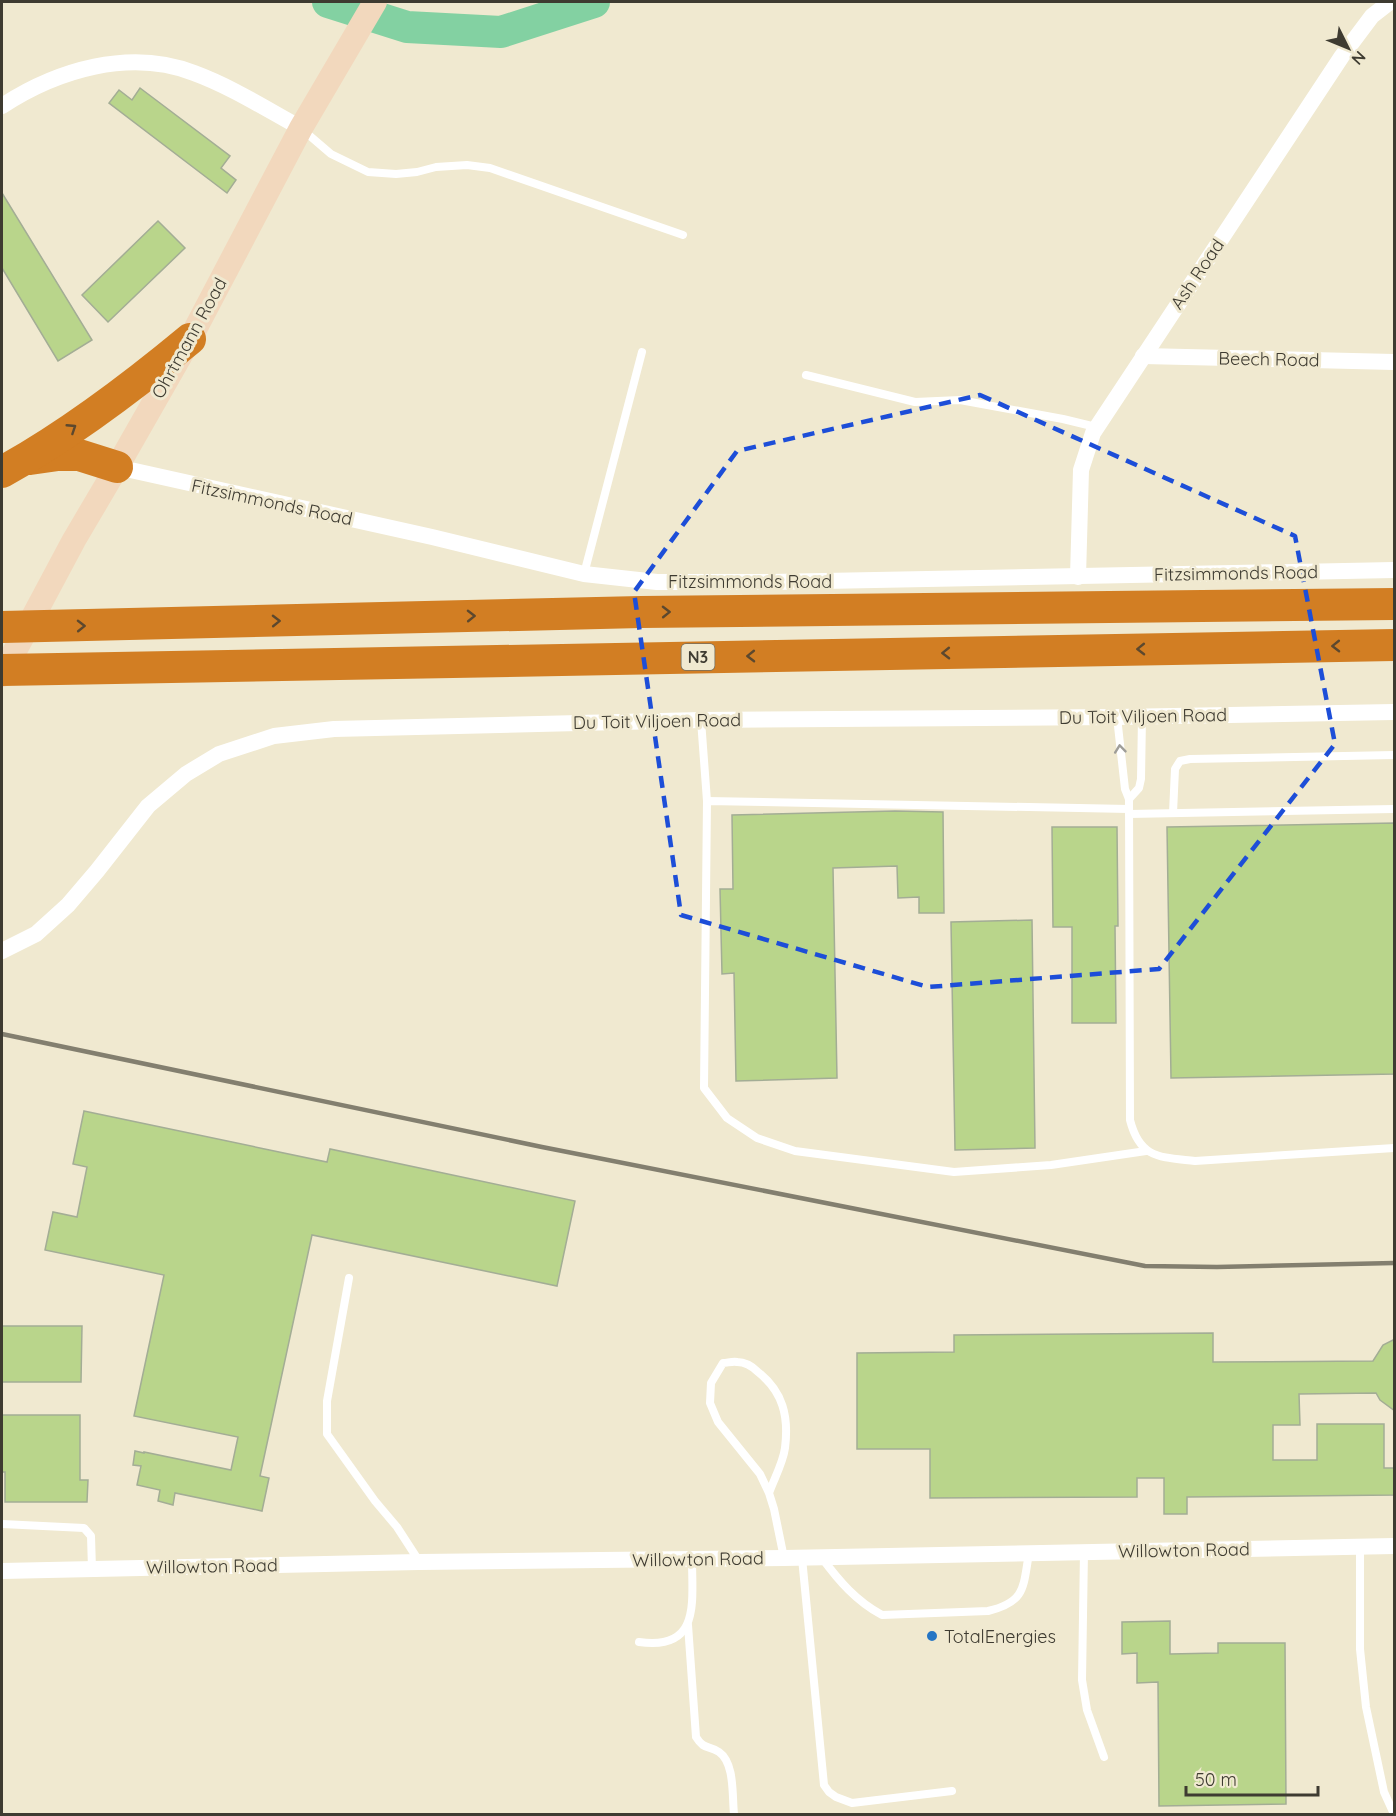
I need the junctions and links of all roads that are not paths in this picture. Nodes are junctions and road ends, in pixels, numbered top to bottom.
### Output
1 (375, 2) edge
2 (1390, 2) edge
3 (2, 106) edge
4 (301, 128) junction
5 (682, 235) dead end
6 (190, 339) junction
7 (642, 352) dead end
8 (1143, 356) junction
9 (1395, 362) edge
10 (806, 375) dead end
11 (1096, 428) junction
12 (12, 466) edge
13 (117, 467) junction
14 (1395, 570) edge
15 (584, 574) junction
16 (1078, 577) junction
17 (1395, 604) edge
18 (2, 627) edge
19 (1395, 645) edge
20 (2, 672) edge
21 (1395, 712) edge
22 (1117, 717) junction
23 (1142, 717) junction
24 (701, 720) junction
25 (1395, 755) edge
26 (1129, 799) junction
27 (707, 801) junction
28 (1395, 809) edge
29 (1129, 812) junction
30 (1173, 813) junction
31 (2, 951) edge
32 (1395, 1148) edge
33 (1146, 1151) junction
34 (349, 1278) dead end
35 (769, 1492) junction
36 (2, 1524) edge
37 (1395, 1546) edge
38 (1360, 1547) junction
39 (1084, 1551) junction
40 (1029, 1552) junction
41 (784, 1558) junction
42 (802, 1558) junction
43 (822, 1558) junction
44 (692, 1559) junction
45 (420, 1562) junction
46 (92, 1569) junction
47 (2, 1571) edge
48 (688, 1625) junction
49 (639, 1642) dead end
50 (1104, 1757) dead end
51 (952, 1791) dead end
52 (734, 1815) edge
53 (1394, 1815) edge

1 - 4 main road, Ohrtmann Road
2 - 8 street, Ash Road
3 - 4 street
4 - 5 lane
4 - 6 main road, Ohrtmann Road
12 -> 6 highway
6 - 13 main road, Ohrtmann Road
7 - 15 lane
8 - 9 street, Beech Road
8 - 11 street, Ash Road
10 - 11 lane
11 - 16 street, Ash Road
12 - 13 highway
13 - 15 street, Fitzsimmonds Road
13 - 20 main road, Ohrtmann Road
14 - 16 street, Fitzsimmonds Road
15 - 16 street, Fitzsimmonds Road
18 -> 17 highway
19 -> 20 highway, N3
21 - 23 street, Du Toit Viljoen Road
22 - 23 street, Du Toit Viljoen Road
22 - 24 street, Du Toit Viljoen Road
26 -> 22 lane
23 - 26 lane
24 - 27 lane
24 - 31 street, Du Toit Viljoen Road
25 - 30 lane
26 - 29 lane
27 - 29 lane
27 - 33 lane
28 - 30 lane
29 - 30 lane
29 - 33 lane
32 - 33 lane
34 - 45 lane
35 - 35 lane
35 - 41 lane
36 - 46 lane
37 - 38 street, Willowton Road
38 - 39 street, Willowton Road
38 - 53 lane
39 - 40 street, Willowton Road
39 - 50 lane
40 - 43 street, Willowton Road
40 - 43 lane
41 - 42 street, Willowton Road
41 - 44 street, Willowton Road
42 - 43 street, Willowton Road
42 - 51 lane
44 - 45 street, Willowton Road
44 - 48 lane
45 - 46 street, Willowton Road
46 - 47 street, Willowton Road
48 - 49 lane
48 - 52 lane

